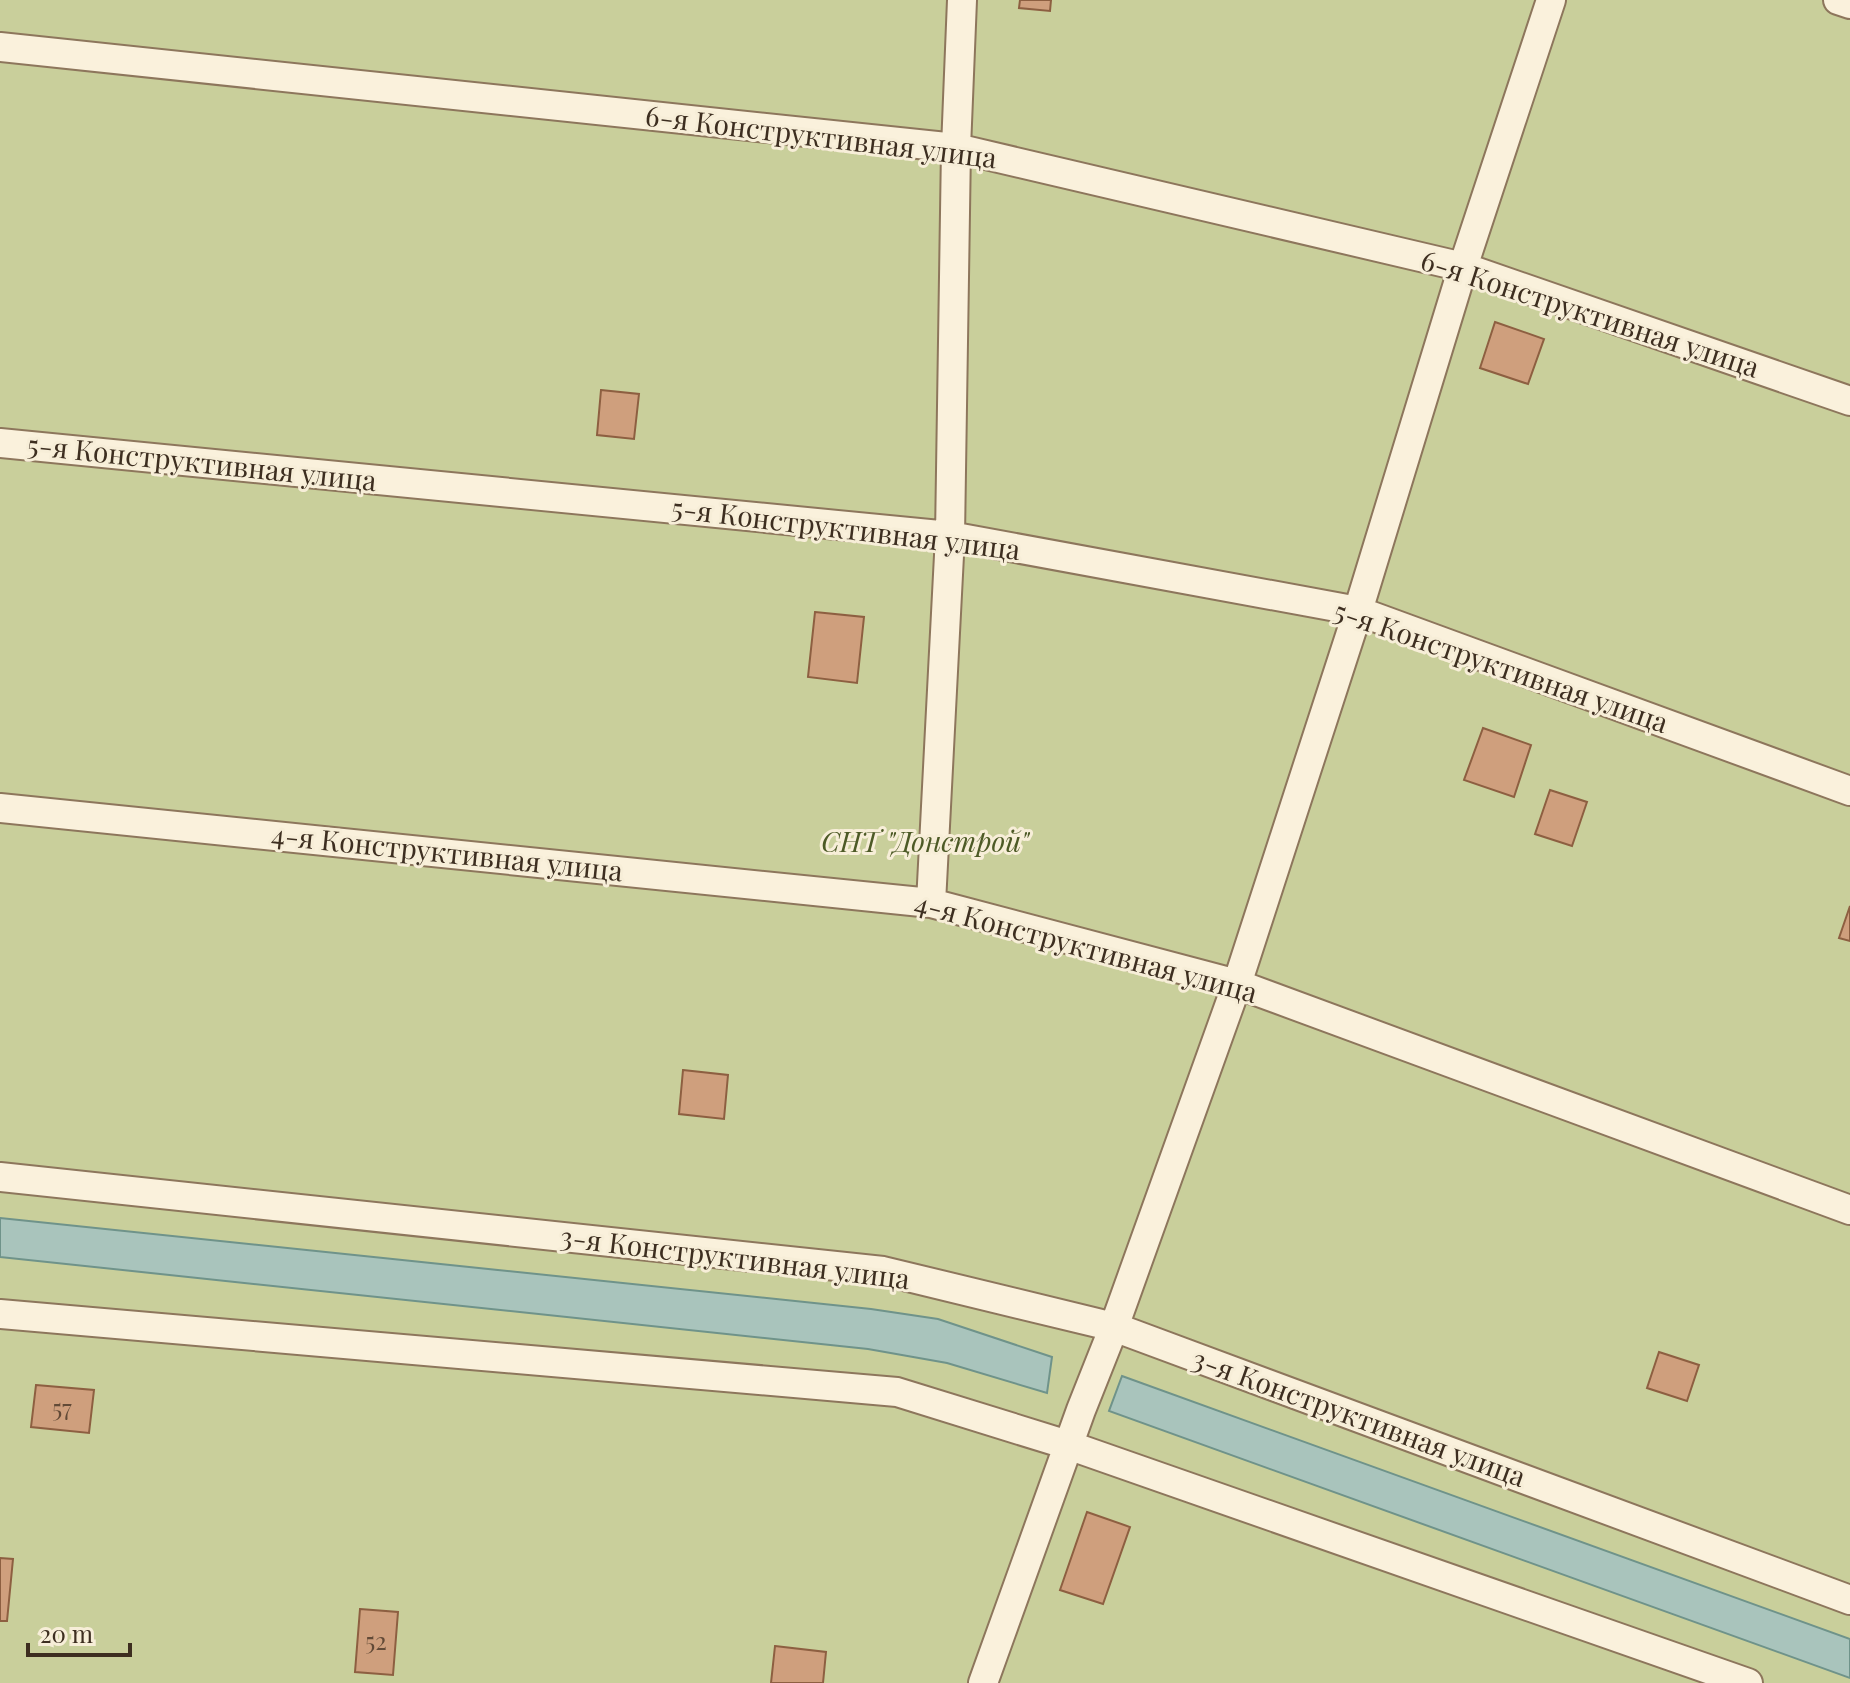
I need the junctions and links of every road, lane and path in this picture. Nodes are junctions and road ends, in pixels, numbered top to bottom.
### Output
1 (962, 0) edge
2 (1551, 0) edge
3 (1838, 0) edge
4 (1850, 4) edge
5 (0, 47) edge
6 (956, 148) junction
7 (1463, 267) junction
8 (1850, 401) edge
9 (0, 443) edge
10 (950, 536) junction
11 (1358, 611) junction
12 (1850, 791) edge
13 (0, 808) edge
14 (931, 903) junction
15 (1237, 984) junction
16 (0, 1177) edge
17 (1850, 1210) edge
18 (0, 1314) edge
19 (1114, 1327) junction
20 (1068, 1445) junction
21 (1850, 1600) edge
22 (983, 1683) edge
23 (1748, 1683) edge

1 - 6 street
2 - 7 street
3 - 4 street
5 - 6 street, 6-я Конструктивная улица
6 - 7 street, 6-я Конструктивная улица
6 - 10 street
7 - 8 street, 6-я Конструктивная улица
7 - 11 street
9 - 10 street, 5-я Конструктивная улица
10 - 11 street, 5-я Конструктивная улица
10 - 14 street
11 - 12 street, 5-я Конструктивная улица
11 - 15 street
13 - 14 street, 4-я Конструктивная улица
14 - 15 street, 4-я Конструктивная улица
15 - 17 street, 4-я Конструктивная улица
15 - 19 street
16 - 19 street, 3-я Конструктивная улица
18 - 20 street
19 - 20 street
19 - 21 street, 3-я Конструктивная улица
20 - 22 street
20 - 23 street

